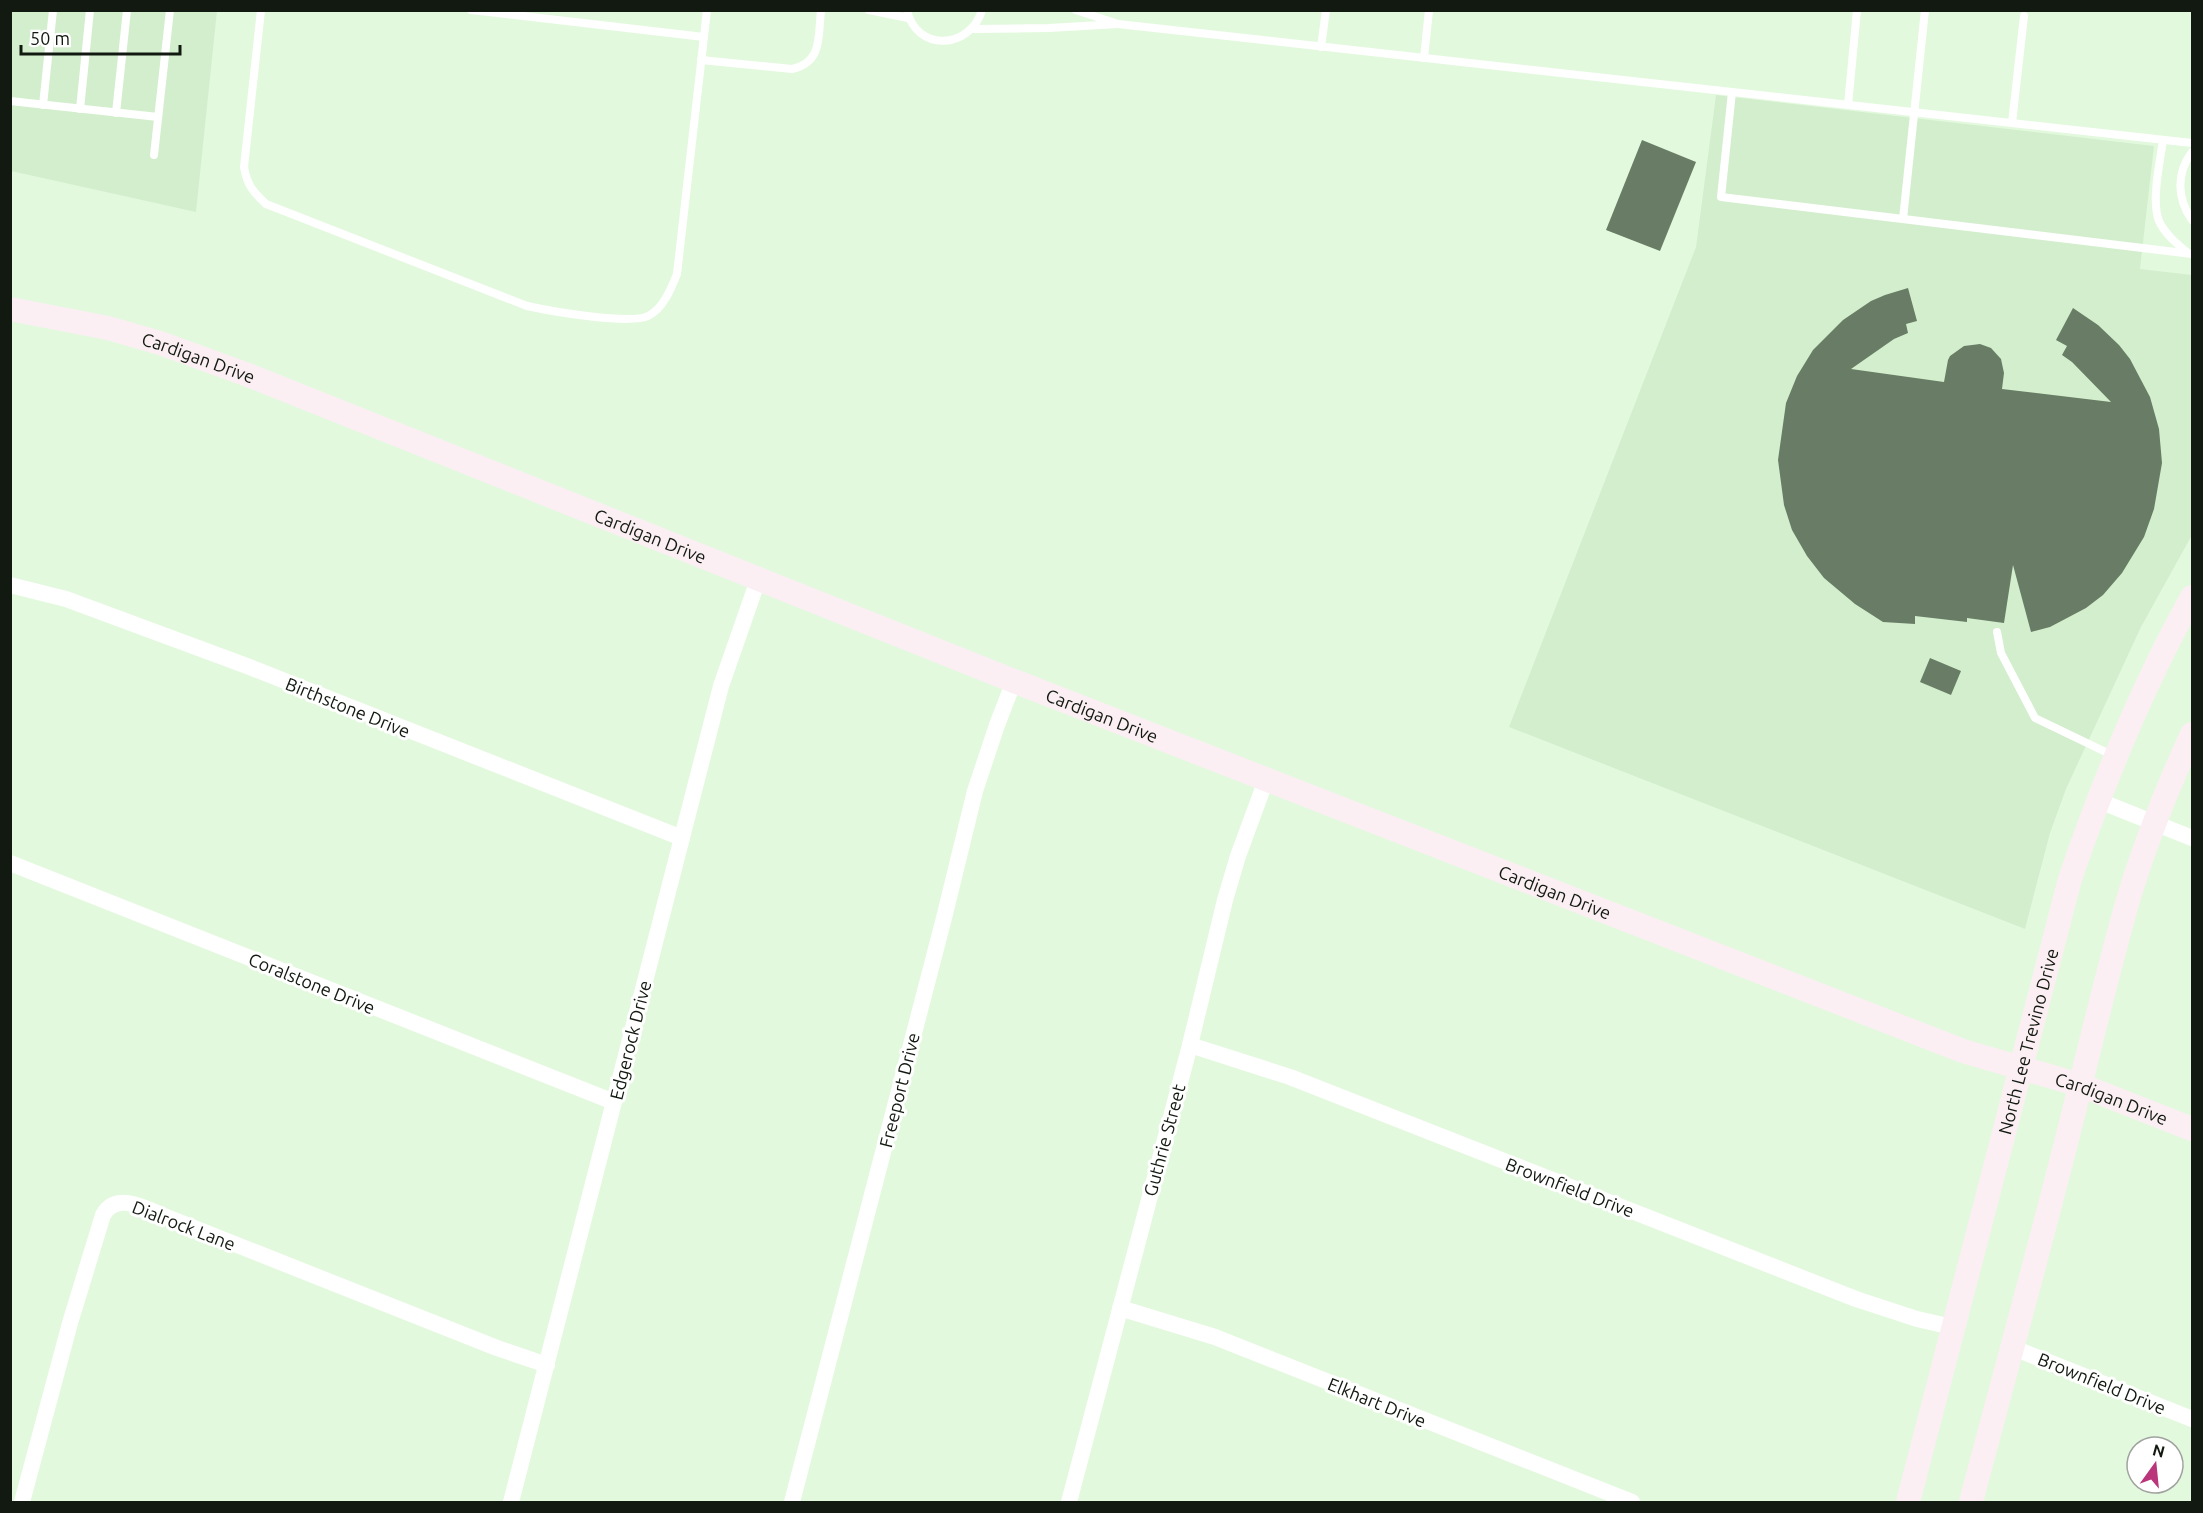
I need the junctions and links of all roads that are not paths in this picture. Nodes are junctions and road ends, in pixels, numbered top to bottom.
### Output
1 (53, 10) edge
2 (90, 10) edge
3 (127, 10) edge
4 (170, 10) edge
5 (261, 10) edge
6 (471, 10) edge
7 (706, 10) edge
8 (821, 10) edge
9 (869, 10) edge
10 (981, 10) edge
11 (1076, 10) edge
12 (1326, 10) edge
13 (1429, 10) edge
14 (1857, 10) edge
15 (1925, 10) edge
16 (907, 14) edge
17 (2024, 16) dead end
18 (1118, 24) junction
19 (972, 29) junction
20 (704, 37) junction
21 (1321, 47) junction
22 (1424, 58) junction
23 (701, 60) junction
24 (1732, 92) junction
25 (10, 101) edge
26 (44, 105) junction
27 (1848, 105) junction
28 (80, 109) junction
29 (1915, 112) junction
30 (116, 113) junction
31 (158, 117) junction
32 (2013, 123) junction
33 (2163, 140) junction
34 (2193, 143) edge
35 (2193, 152) edge
36 (154, 155) dead end
37 (1903, 219) junction
38 (2193, 220) edge
39 (2190, 253) edge
40 (10, 309) edge
41 (759, 580) junction
42 (10, 585) edge
43 (2193, 597) edge
44 (1997, 632) dead end
45 (1014, 681) junction
46 (2193, 734) edge
47 (2115, 757) junction
48 (1266, 780) junction
49 (2097, 800) junction
50 (2155, 823) junction
51 (682, 838) junction
52 (2193, 838) edge
53 (10, 863) edge
54 (1190, 1045) junction
55 (2020, 1068) junction
56 (2080, 1085) junction
57 (614, 1102) junction
58 (2193, 1129) edge
59 (1119, 1308) junction
60 (1952, 1327) junction
61 (2011, 1347) junction
62 (547, 1365) junction
63 (2193, 1419) edge
64 (22, 1503) edge
65 (511, 1503) edge
66 (792, 1503) edge
67 (1070, 1503) edge
68 (1632, 1503) edge
69 (1908, 1503) edge
70 (1971, 1503) edge

1 - 26 lane
2 - 28 lane
3 - 30 lane
4 - 31 lane
5 - 23 lane
6 - 20 lane
7 - 20 lane
8 - 23 lane
9 - 16 lane
10 - 19 lane
11 - 18 lane
12 - 21 lane
13 - 22 lane
14 - 27 lane
15 - 29 lane
16 - 19 lane
17 - 32 lane
18 - 19 lane
18 - 21 lane
20 - 23 lane
21 - 22 lane
22 - 24 lane
24 - 27 lane
24 - 37 lane
25 - 26 lane
26 - 28 lane
27 - 29 lane
28 - 30 lane
29 - 32 lane
29 - 37 lane
30 - 31 lane
31 - 36 lane
32 - 33 lane
33 - 34 lane
33 - 39 lane
35 - 38 lane
37 - 39 lane
40 - 41 street, Cardigan Drive
41 - 45 street, Cardigan Drive
41 - 51 street, Edgerock Drive
42 - 51 street, Birthstone Drive
43 - 47 street, North Lee Trevino Drive
44 - 47 lane
45 - 48 street, Cardigan Drive
45 - 66 street, Freeport Drive
46 - 50 street
47 - 49 street, North Lee Trevino Drive
48 - 54 street, Guthrie Street
48 - 55 street, Cardigan Drive
49 - 50 street
49 - 55 street, North Lee Trevino Drive
50 - 52 street
50 - 56 street
51 - 57 street, Edgerock Drive
53 - 57 street, Coralstone Drive
54 - 59 street, Guthrie Street
54 - 60 street, Brownfield Drive
55 - 56 street, Cardigan Drive
55 - 60 street, North Lee Trevino Drive
56 - 58 street, Cardigan Drive
56 - 61 street
57 - 62 street, Edgerock Drive
59 - 67 street, Guthrie Street
59 - 68 street, Elkhart Drive
60 - 69 street, North Lee Trevino Drive
61 - 63 street, Brownfield Drive
61 - 70 street
62 - 64 street, Dialrock Lane
62 - 65 street, Edgerock Drive

